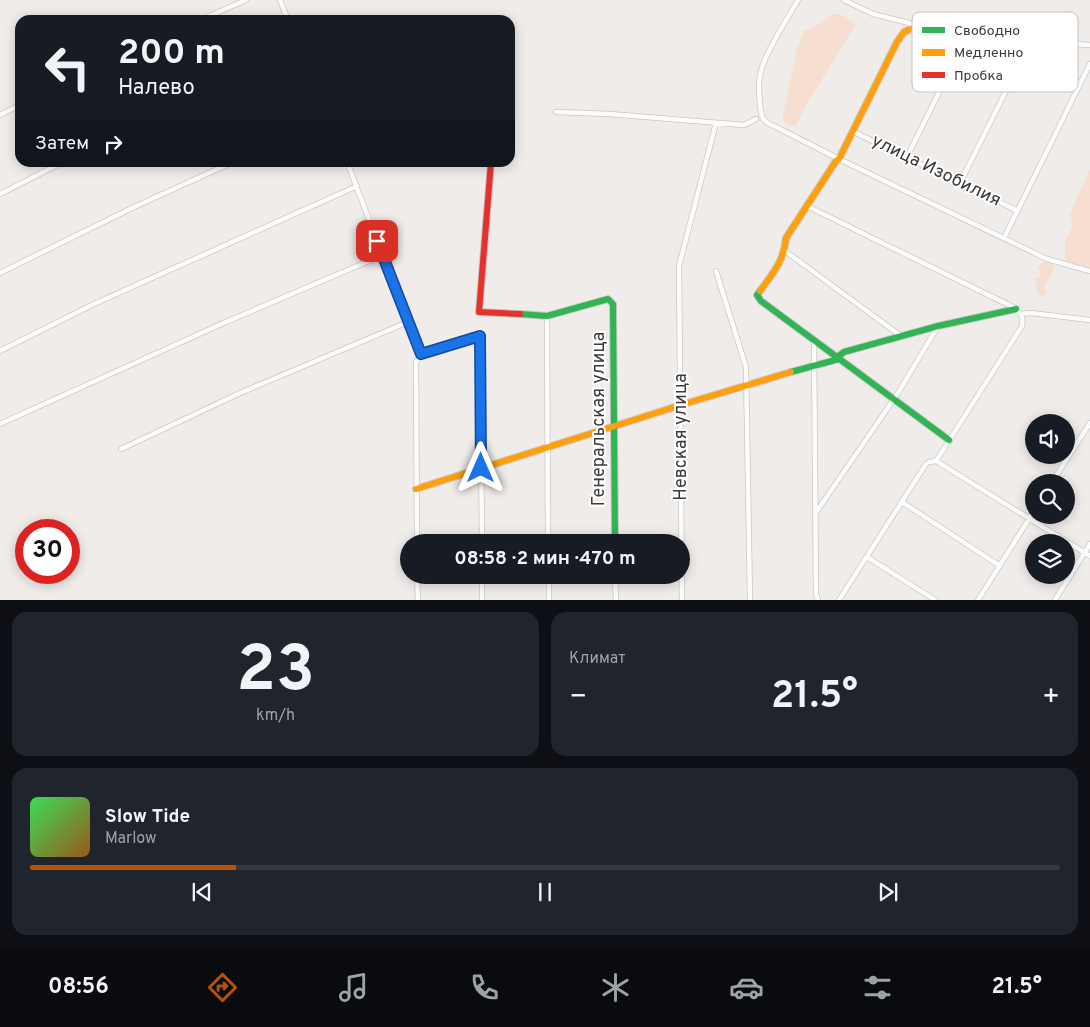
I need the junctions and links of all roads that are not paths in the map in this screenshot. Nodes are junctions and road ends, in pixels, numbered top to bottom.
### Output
1 (246, 0) edge
2 (280, 0) edge
3 (798, 0) edge
4 (844, 0) edge
5 (212, 15) edge
6 (286, 15) edge
7 (912, 27) edge
8 (912, 28) edge
9 (1090, 64) edge
10 (1078, 88) edge
11 (940, 92) edge
12 (1006, 92) edge
13 (1076, 92) edge
14 (15, 107) edge
15 (556, 112) dead end
16 (0, 114) edge
17 (756, 119) dead end
18 (716, 123) junction
19 (854, 132) junction
20 (908, 157) junction
21 (839, 159) junction
22 (53, 167) edge
23 (222, 167) edge
24 (349, 167) edge
25 (491, 167) edge
26 (960, 183) junction
27 (357, 186) junction
28 (0, 194) edge
29 (806, 206) junction
30 (1018, 211) junction
31 (1004, 238) junction
32 (785, 251) junction
33 (383, 255) junction
34 (716, 271) dead end
35 (1090, 271) edge
36 (0, 273) edge
37 (1019, 311) junction
38 (547, 316) junction
39 (1090, 320) edge
40 (408, 322) junction
41 (938, 326) junction
42 (901, 336) junction
43 (814, 341) junction
44 (0, 352) edge
45 (421, 354) junction
46 (839, 359) junction
47 (815, 365) junction
48 (748, 386) junction
49 (893, 398) junction
50 (681, 405) junction
51 (1090, 423) edge
52 (0, 424) edge
53 (614, 427) junction
54 (950, 440) junction
55 (547, 448) junction
56 (121, 449) dead end
57 (936, 461) junction
58 (481, 468) junction
59 (1057, 474) edge
60 (416, 489) junction
61 (902, 502) junction
62 (816, 512) junction
63 (1025, 517) edge
64 (1026, 524) edge
65 (1037, 524) edge
66 (417, 534) edge
67 (482, 534) edge
68 (548, 534) edge
69 (615, 534) edge
70 (1090, 544) edge
71 (1084, 553) junction
72 (1090, 556) edge
73 (867, 557) junction
74 (1000, 566) junction
75 (417, 584) edge
76 (482, 584) edge
77 (549, 584) edge
78 (615, 584) edge
79 (418, 600) edge
80 (482, 600) edge
81 (549, 600) edge
82 (616, 600) edge
83 (682, 600) edge
84 (750, 600) edge
85 (818, 600) edge
86 (839, 600) edge
87 (935, 600) edge
88 (978, 600) edge
89 (1055, 600) edge

1 - 5 street
2 - 6 street
3 - 21 street
4 - 7 street
8 - 19 street
9 - 10 street
11 - 20 street
12 - 26 street
13 - 30 street
14 - 16 street
15 - 18 street
17 - 18 street
18 - 50 street, Невская улица
19 - 20 street, улица Изобилия
19 - 21 street
20 - 26 street, улица Изобилия
21 - 29 street
21 - 31 street
22 - 28 street
23 - 36 street
24 - 27 street
25 - 38 street
26 - 30 street, улица Изобилия
27 - 33 street
27 - 44 street
29 - 32 street
29 - 37 street
30 - 31 street
31 - 35 street
32 - 42 street
32 - 43 street
33 - 40 street
33 - 52 street
34 - 48 street
37 - 39 street
37 - 41 street
37 - 54 street
38 - 53 street, Генеральская улица
38 - 55 street
40 - 45 street
40 - 56 street
41 - 42 street
41 - 49 street
42 - 46 street
43 - 46 street
43 - 47 street
45 - 58 street
45 - 60 street
46 - 47 street
46 - 49 street
47 - 48 street
47 - 62 street
48 - 50 street
48 - 84 street
49 - 54 street
49 - 62 street
50 - 53 street
50 - 83 street, Невская улица
51 - 59 street
53 - 55 street
53 - 69 street, Генеральская улица
54 - 57 street
55 - 58 street
55 - 68 street
57 - 61 street
57 - 63 street
58 - 60 street
58 - 67 street
60 - 66 street
61 - 73 street
61 - 74 street
62 - 85 street
64 - 74 street
65 - 71 street
70 - 71 street
71 - 72 street
71 - 89 street
73 - 86 street
73 - 87 street
74 - 88 street
75 - 79 street
76 - 80 street
77 - 81 street
78 - 82 street

